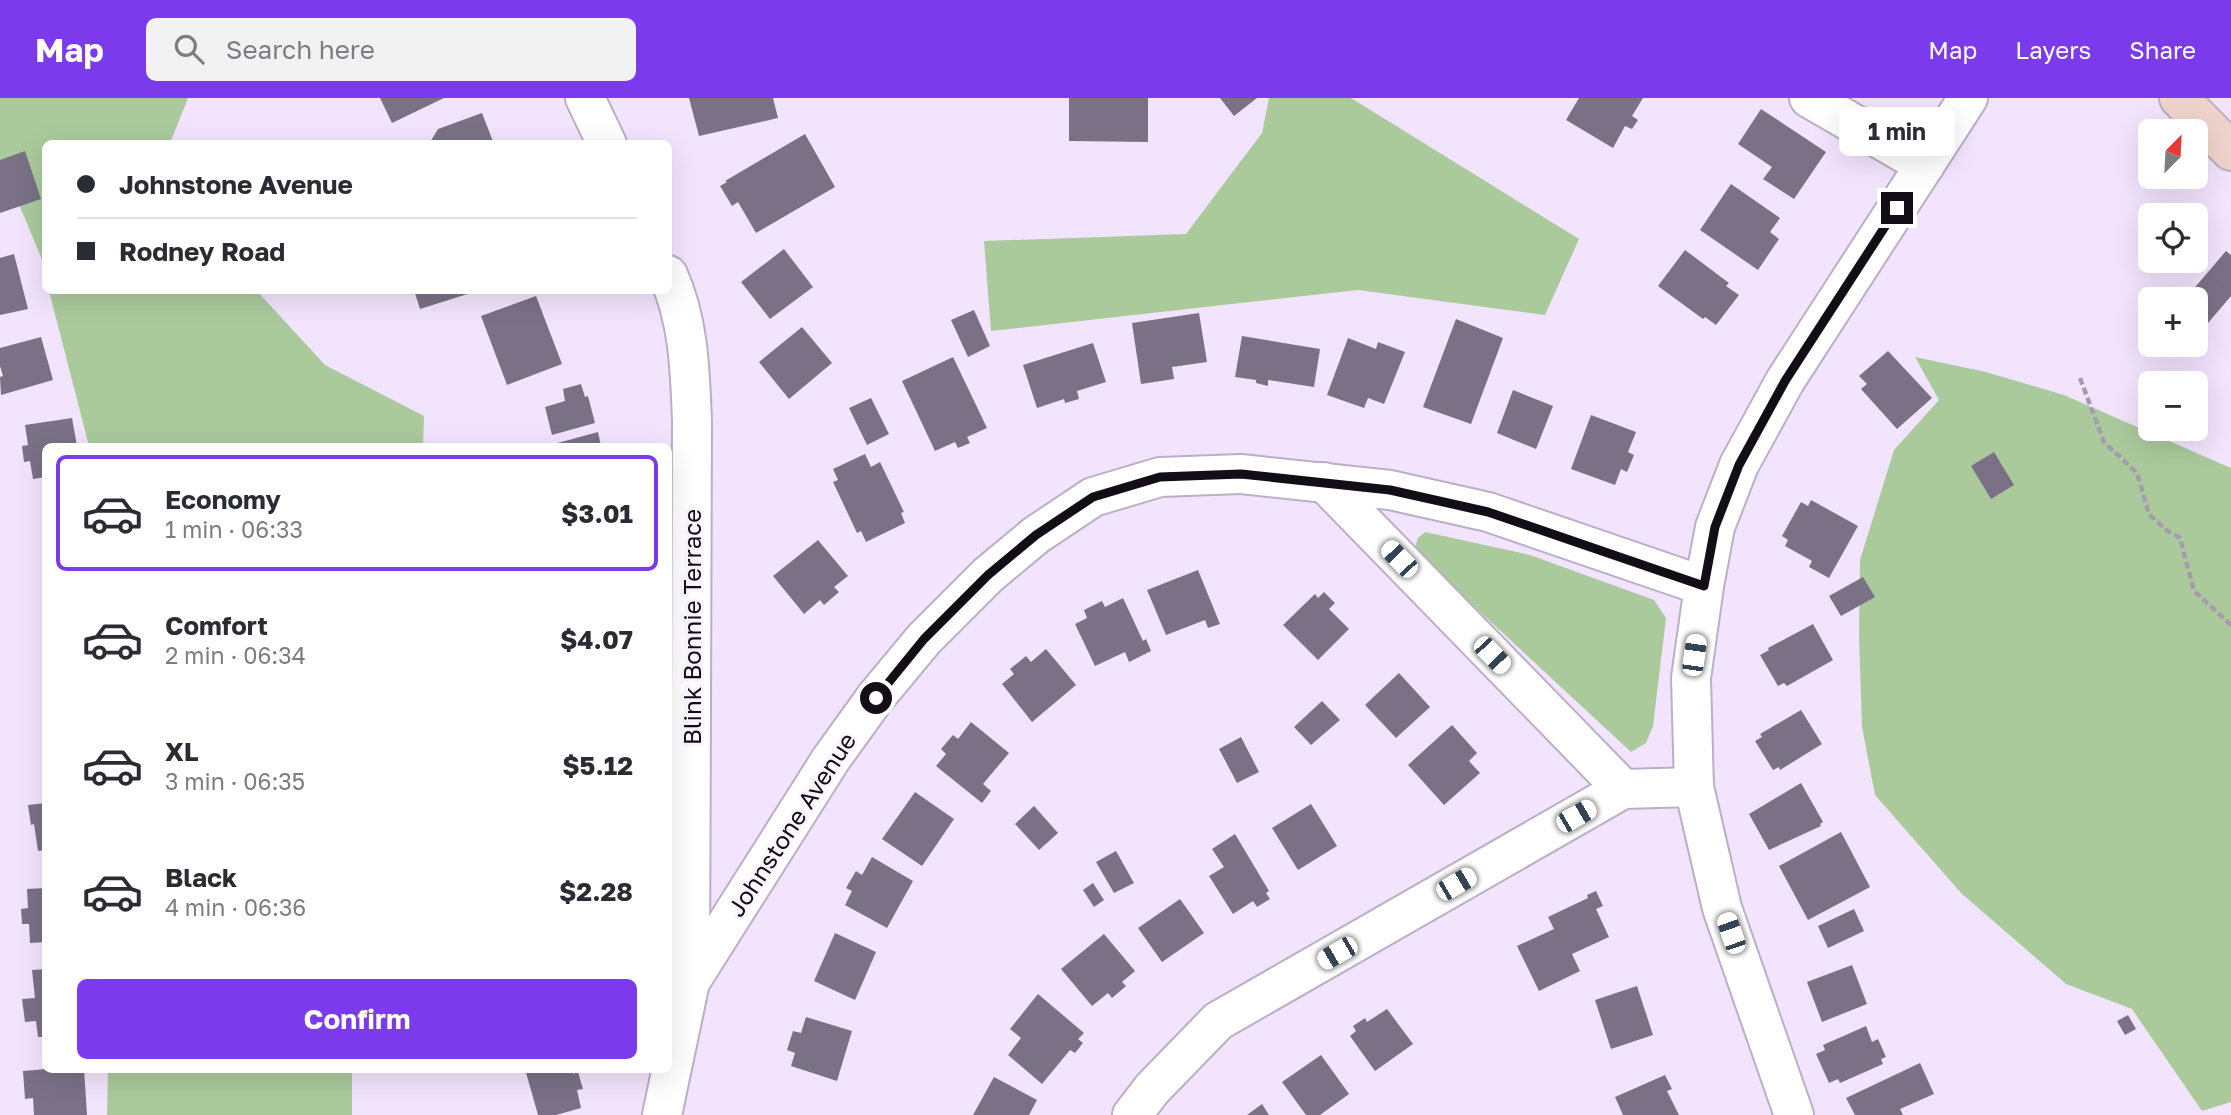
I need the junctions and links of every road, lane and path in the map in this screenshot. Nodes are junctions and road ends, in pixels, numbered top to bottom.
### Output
1 (585, 98) edge
2 (1809, 98) edge
3 (1968, 98) edge
4 (2179, 98) edge
5 (605, 140) edge
6 (2231, 151) edge
7 (1925, 165) junction
8 (672, 283) edge
9 (2080, 378) dead end
10 (1324, 482) junction
11 (1704, 586) junction
12 (2231, 625) edge
13 (1694, 787) junction
14 (1623, 789) junction
15 (690, 982) junction
16 (672, 1068) edge
17 (671, 1073) edge
18 (662, 1115) edge
19 (1132, 1115) edge
20 (1794, 1115) edge

1 - 5 street
2 - 7 street
3 - 7 street
4 - 6 main road
7 - 11 street
8 - 15 street, Blink Bonnie Terrace
9 - 12 path
10 - 11 street, Johnstone Avenue
10 - 14 street
10 - 15 street, Johnstone Avenue
11 - 13 street
13 - 14 street
13 - 20 street
14 - 19 street
15 - 16 street, Johnstone Avenue
17 - 18 street, Johnstone Avenue

